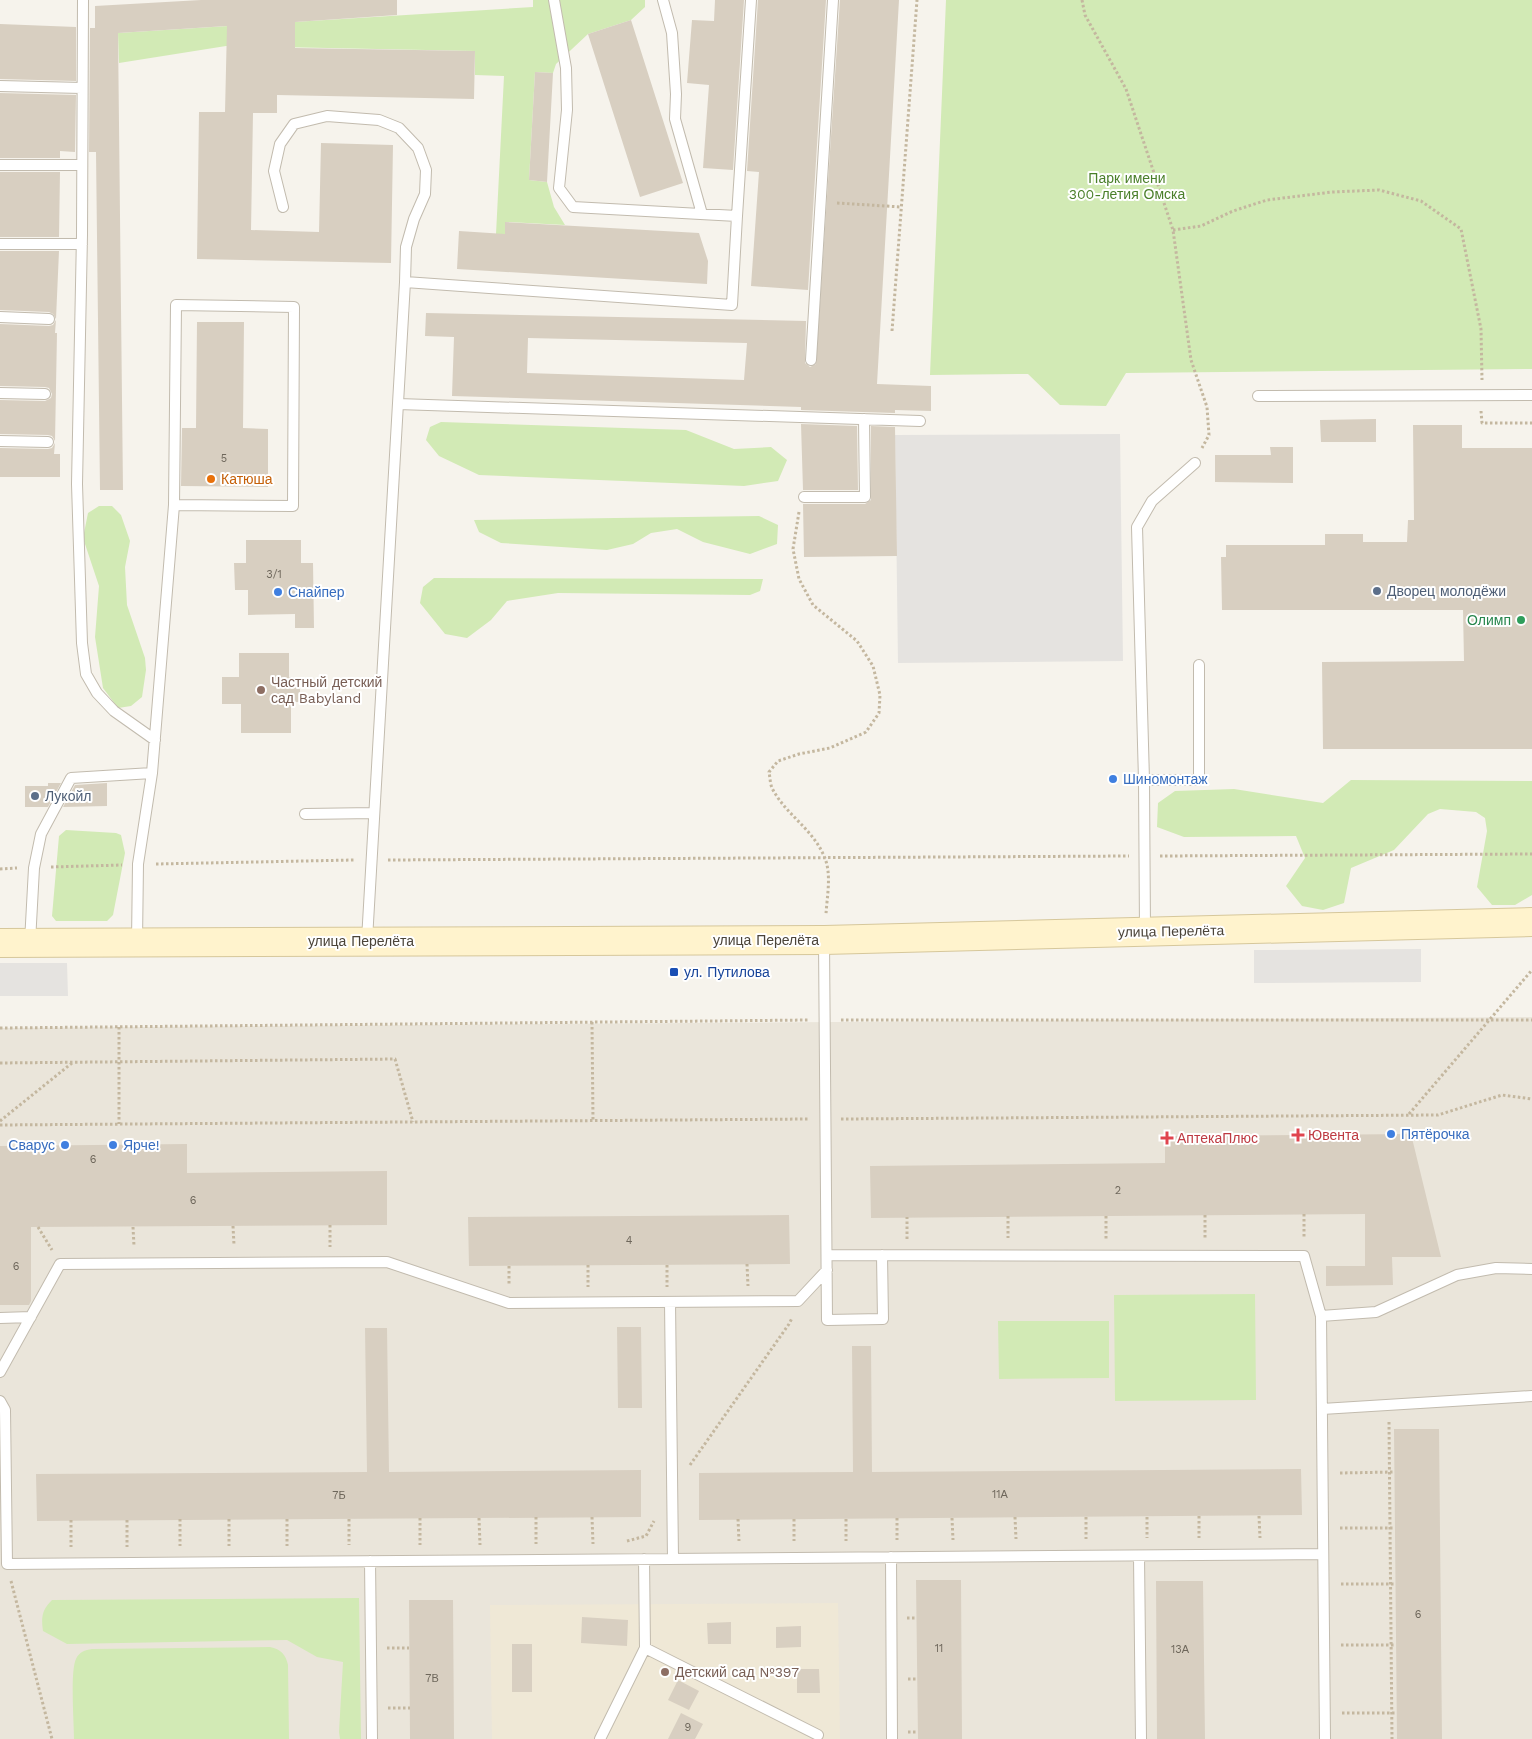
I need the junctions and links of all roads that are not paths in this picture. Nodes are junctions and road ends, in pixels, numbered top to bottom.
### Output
1 (83, 0) edge
2 (554, 0) edge
3 (663, 0) edge
4 (751, 0) edge
5 (833, 0) edge
6 (0, 86) edge
7 (82, 88) junction
8 (0, 165) edge
9 (82, 165) junction
10 (283, 207) dead end
11 (702, 214) junction
12 (737, 216) junction
13 (0, 244) edge
14 (82, 244) junction
15 (405, 282) junction
16 (0, 317) edge
17 (49, 319) dead end
18 (811, 360) dead end
19 (0, 393) edge
20 (46, 394) dead end
21 (1532, 395) edge
22 (1258, 396) dead end
23 (398, 404) junction
24 (864, 419) junction
25 (920, 421) dead end
26 (0, 441) edge
27 (48, 442) dead end
28 (1195, 463) road end
29 (804, 497) road end
30 (174, 505) junction
31 (1198, 665) dead end
32 (155, 740) junction
33 (152, 774) junction
34 (1144, 780) junction
35 (374, 813) junction
36 (304, 814) dead end
37 (1532, 922) edge
38 (1145, 932) junction
39 (824, 940) junction
40 (367, 941) junction
41 (0, 942) edge
42 (30, 942) junction
43 (136, 942) junction
44 (827, 1255) junction
45 (882, 1255) junction
46 (1532, 1269) edge
47 (827, 1270) junction
48 (670, 1302) junction
49 (1322, 1316) junction
50 (31, 1317) junction
51 (0, 1318) edge
52 (0, 1372) edge
53 (1532, 1396) edge
54 (0, 1401) edge
55 (1322, 1409) junction
56 (1323, 1554) junction
57 (1139, 1556) junction
58 (894, 1557) junction
59 (644, 1559) junction
60 (673, 1559) junction
61 (370, 1561) junction
62 (645, 1648) junction
63 (818, 1735) dead end
64 (372, 1739) edge
65 (600, 1739) edge
66 (892, 1739) edge
67 (1140, 1739) edge
68 (1325, 1739) edge

1 - 7 lane
2 - 11 lane
3 - 11 lane
4 - 12 lane
5 - 18 lane
6 - 7 lane
7 - 9 lane
8 - 9 lane
9 - 14 lane
10 - 15 lane
11 - 12 lane
12 - 15 lane
13 - 14 lane
14 - 32 lane
15 - 23 lane
16 - 17 lane
19 - 20 lane
21 - 22 lane
23 - 24 lane
23 - 35 lane
24 - 25 lane
24 - 29 lane
26 - 27 lane
28 - 34 lane
30 - 30 lane
30 - 32 lane
31 - 34 lane
32 - 33 lane
33 - 42 lane
33 - 43 lane
34 - 38 lane
35 - 36 lane
35 - 40 lane
37 - 38 main road, улица Перелёта
38 - 39 main road, улица Перелёта
39 - 40 main road, улица Перелёта
39 - 44 lane
40 - 43 main road, улица Перелёта
41 - 42 main road, улица Перелёта
42 - 43 main road, улица Перелёта
44 - 45 lane
44 - 47 lane
45 - 47 lane
45 - 49 lane
46 - 49 lane
47 - 48 lane
48 - 50 lane
48 - 60 lane
49 - 55 lane
50 - 51 lane
50 - 52 lane
53 - 55 lane
54 - 61 lane
55 - 56 lane
56 - 57 lane
56 - 68 lane
57 - 58 lane
57 - 67 lane
58 - 60 lane
58 - 66 lane
59 - 60 lane
59 - 61 lane
59 - 62 lane
61 - 64 lane
62 - 63 lane
62 - 65 lane

